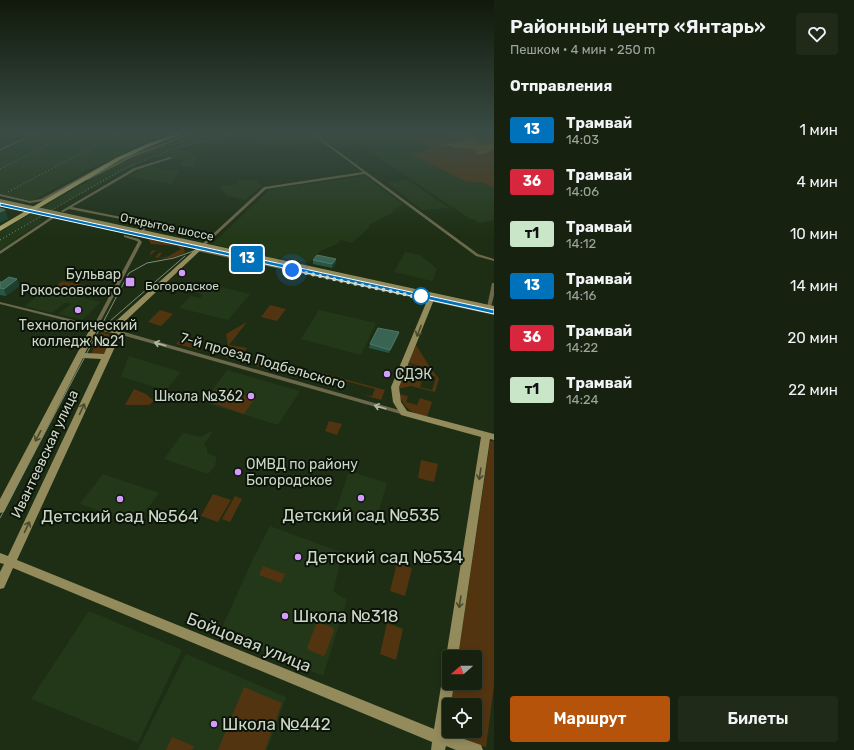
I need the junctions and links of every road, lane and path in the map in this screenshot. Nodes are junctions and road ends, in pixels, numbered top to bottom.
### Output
1 (102, 167) edge
2 (104, 167) edge
3 (110, 167) edge
4 (142, 167) edge
5 (358, 167) edge
6 (366, 173) junction
7 (0, 195) edge
8 (0, 201) edge
9 (67, 208) junction
10 (64, 213) junction
11 (54, 218) dead end
12 (0, 229) edge
13 (143, 229) junction
14 (125, 236) dead end
15 (199, 248) junction
16 (0, 252) edge
17 (494, 260) edge
18 (494, 284) edge
19 (432, 298) junction
20 (0, 303) edge
21 (492, 307) edge
22 (494, 314) edge
23 (95, 327) junction
24 (117, 332) junction
25 (80, 355) junction
26 (106, 358) junction
27 (404, 413) junction
28 (490, 436) edge
29 (0, 509) edge
30 (5, 560) edge
31 (0, 584) edge
32 (453, 650) edge
33 (446, 690) edge
34 (438, 744) edge
35 (476, 750) edge

1 - 7 street
2 - 12 main road
3 - 12 street
4 - 9 street
5 - 6 street
6 - 15 street
6 - 17 street
8 - 10 street, Открытое шоссе
9 - 10 street
9 - 13 street
10 - 13 street, Открытое шоссе
11 - 16 street
13 - 15 street, Открытое шоссе
14 - 23 street, Ивантеевская улица
15 - 19 street, Открытое шоссе
15 - 24 street, Ивантеевская улица
18 - 21 street
19 - 21 street, Открытое шоссе
19 - 22 street
19 -> 27 street
20 - 23 street
23 - 24 street
23 - 25 street, Ивантеевская улица
24 - 26 street, Ивантеевская улица
27 -> 24 street, 7-й проезд Подбельского
25 - 26 street
25 -> 29 street, Ивантеевская улица
30 -> 26 street, Ивантеевская улица
27 - 28 street
28 -> 32 street
30 - 31 street, Ивантеевская улица
30 - 34 street, Бойцовая улица
33 - 34 street
34 - 35 street, Бойцовая улица

